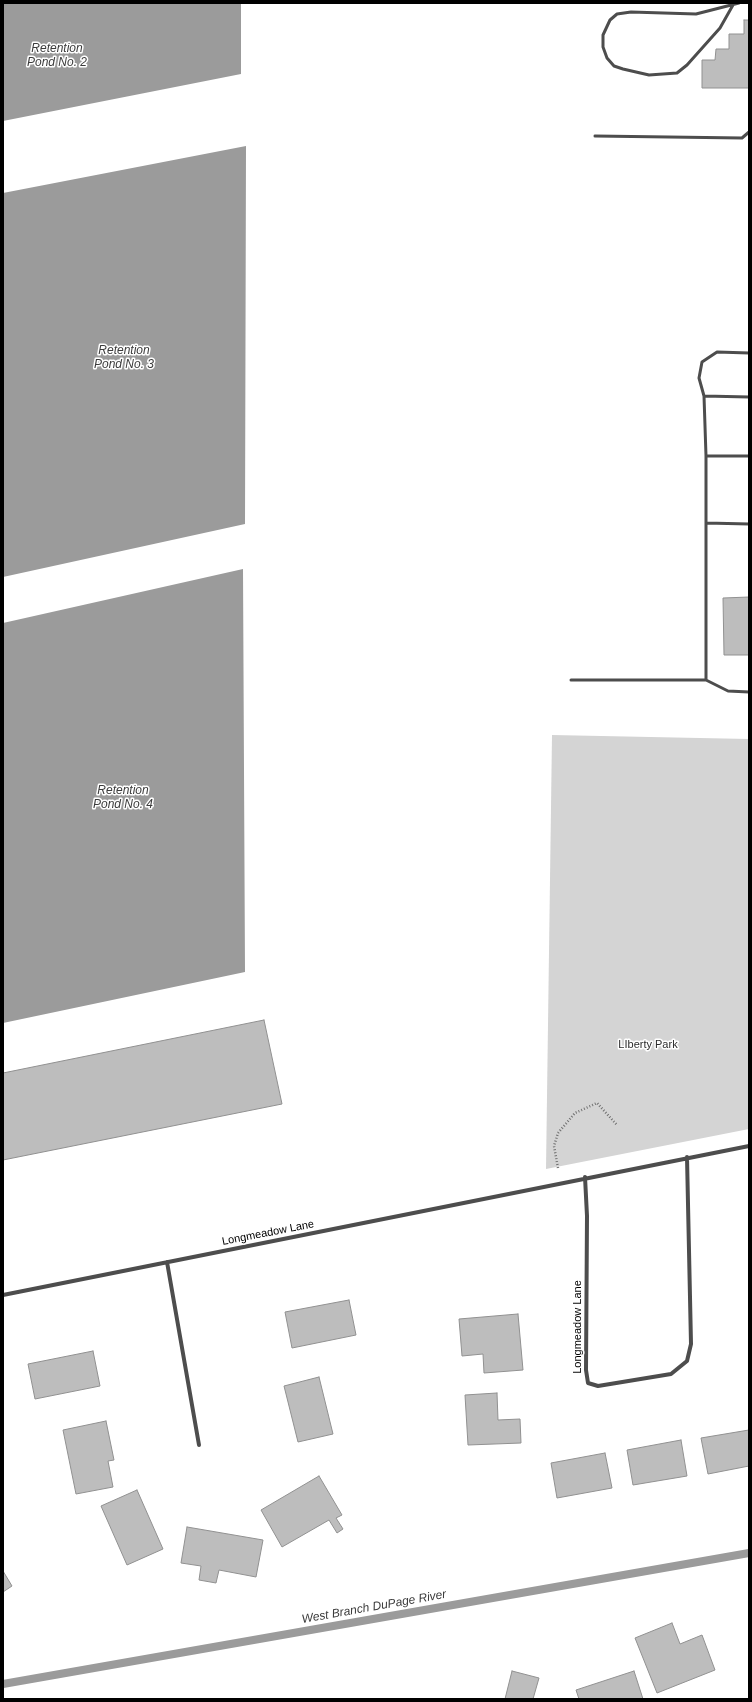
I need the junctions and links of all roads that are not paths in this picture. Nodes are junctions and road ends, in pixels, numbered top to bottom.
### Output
1 (740, 3) edge
2 (733, 5) junction
3 (749, 132) edge
4 (595, 136) dead end
5 (749, 353) edge
6 (704, 396) junction
7 (749, 397) edge
8 (706, 456) junction
9 (749, 456) edge
10 (706, 523) junction
11 (749, 524) edge
12 (572, 680) dead end
13 (706, 680) junction
14 (749, 692) edge
15 (749, 1146) edge
16 (687, 1157) junction
17 (585, 1178) junction
18 (167, 1262) junction
19 (3, 1295) edge
20 (199, 1445) dead end

1 - 2 lane
2 - 2 lane
3 - 4 lane
5 - 6 lane
6 - 7 lane
6 - 8 lane
8 - 9 lane
8 - 10 lane
10 - 11 lane
10 - 13 lane
12 - 13 lane
13 - 14 lane
15 - 16 street, Longmeadow Lane
16 - 17 street, Longmeadow Lane
16 - 17 street, Longmeadow Lane
17 - 18 street, Longmeadow Lane
18 - 19 street, Longmeadow Lane
18 - 20 street

